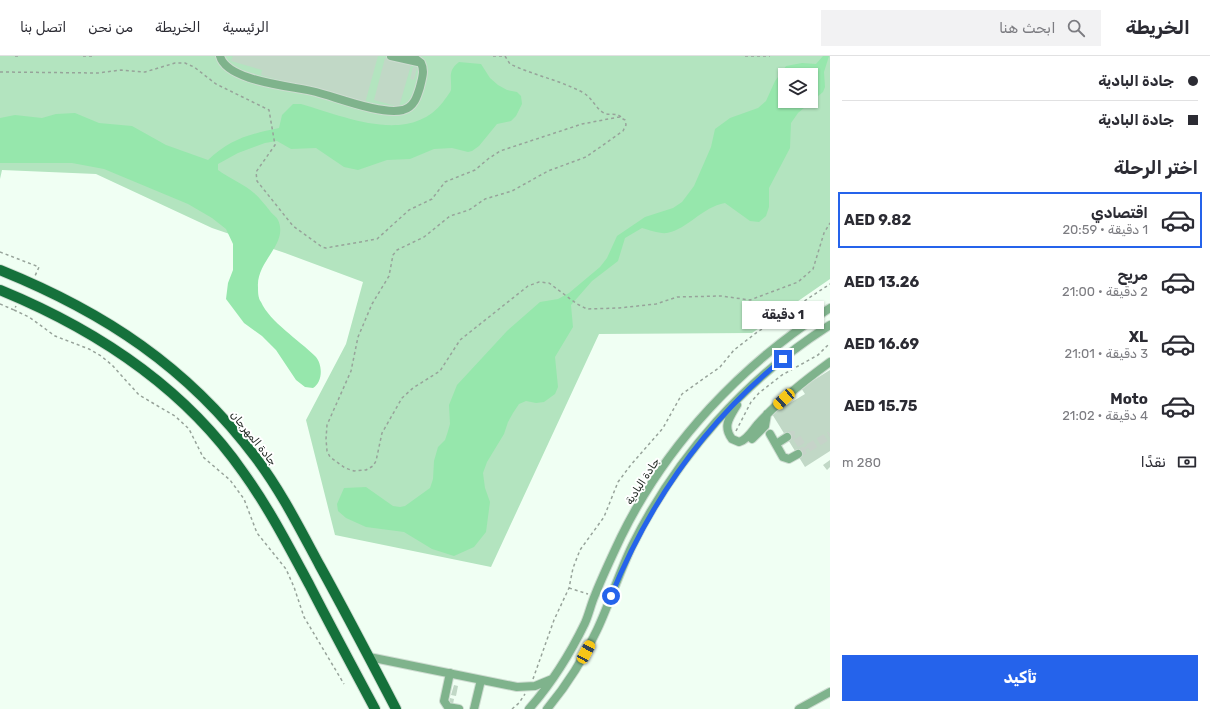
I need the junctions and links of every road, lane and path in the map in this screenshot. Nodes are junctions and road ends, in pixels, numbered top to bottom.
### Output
1 (15, 56) edge
2 (21, 56) edge
3 (83, 56) edge
4 (94, 56) edge
5 (220, 56) edge
6 (391, 56) edge
7 (412, 56) edge
8 (493, 56) edge
9 (505, 56) edge
10 (745, 56) edge
11 (770, 56) edge
12 (421, 63) junction
13 (0, 72) edge
14 (621, 117) junction
15 (830, 223) edge
16 (0, 252) edge
17 (0, 270) edge
18 (32, 283) junction
19 (0, 290) edge
20 (20, 298) junction
21 (0, 304) edge
22 (830, 308) edge
23 (14, 310) junction
24 (830, 324) edge
25 (830, 343) edge
26 (830, 362) edge
27 (744, 393) junction
28 (770, 434) dead end
29 (730, 437) junction
30 (787, 437) dead end
31 (776, 444) junction
32 (798, 454) tunnel mouth
33 (569, 588) dead end
34 (595, 596) junction
35 (369, 657) junction
36 (450, 673) junction
37 (553, 679) junction
38 (481, 680) junction
39 (344, 684) dead end
40 (830, 692) edge
41 (375, 709) edge
42 (396, 709) edge
43 (458, 709) edge
44 (474, 709) edge
45 (529, 709) edge
46 (547, 709) edge
47 (799, 709) edge

1 - 2 path
3 - 4 path
5 - 12 street
6 - 12 street
7 - 12 street
8 - 9 path
9 - 14 path
10 - 11 path
13 - 14 path
14 - 15 path
16 - 18 path
17 - 18 main road, جادة المهرجان
18 - 35 main road, جادة المهرجان
19 - 20 main road
20 - 23 path
20 - 41 main road
21 - 23 path
22 - 34 street, جادة البادية
23 - 39 path
24 - 27 street
25 - 29 path
26 - 29 street
27 - 29 street
27 - 46 street
28 - 31 street
30 - 31 street
31 - 32 street
33 - 34 path
34 - 37 street, جادة البادية
35 - 36 street
35 - 42 main road, جادة المهرجان
36 - 38 street
36 - 43 street
37 - 38 street
37 - 45 street, جادة البادية
38 - 44 street
40 - 47 street

